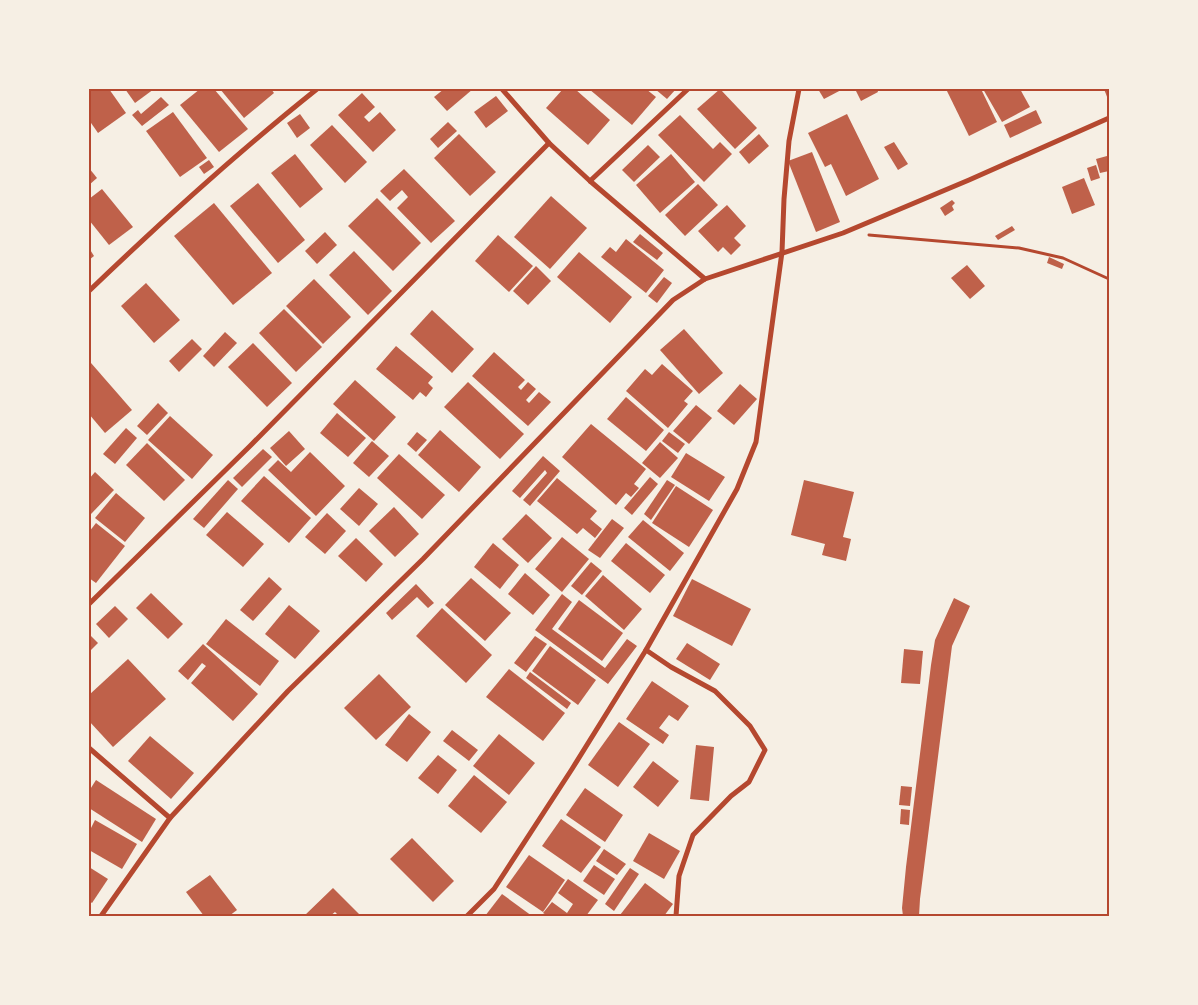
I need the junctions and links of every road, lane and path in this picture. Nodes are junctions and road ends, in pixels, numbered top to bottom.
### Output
1 (317, 89) edge
2 (502, 89) edge
3 (688, 89) edge
4 (799, 89) edge
5 (1109, 118) edge
6 (549, 143) junction
7 (590, 181) junction
8 (843, 232) junction
9 (782, 252) junction
10 (705, 279) junction
11 (1109, 279) edge
12 (89, 291) edge
13 (89, 604) edge
14 (646, 650) junction
15 (89, 748) edge
16 (170, 818) junction
17 (100, 916) edge
18 (467, 916) edge
19 (676, 916) edge

1 - 12 street
2 - 6 street
3 - 7 street
4 - 9 street
5 - 8 street
6 - 7 street
6 - 13 street
7 - 10 street
8 - 9 street
8 - 11 path
9 - 10 street
9 - 14 street
10 - 16 street
14 - 18 street
14 - 19 street
15 - 16 street
16 - 17 street

